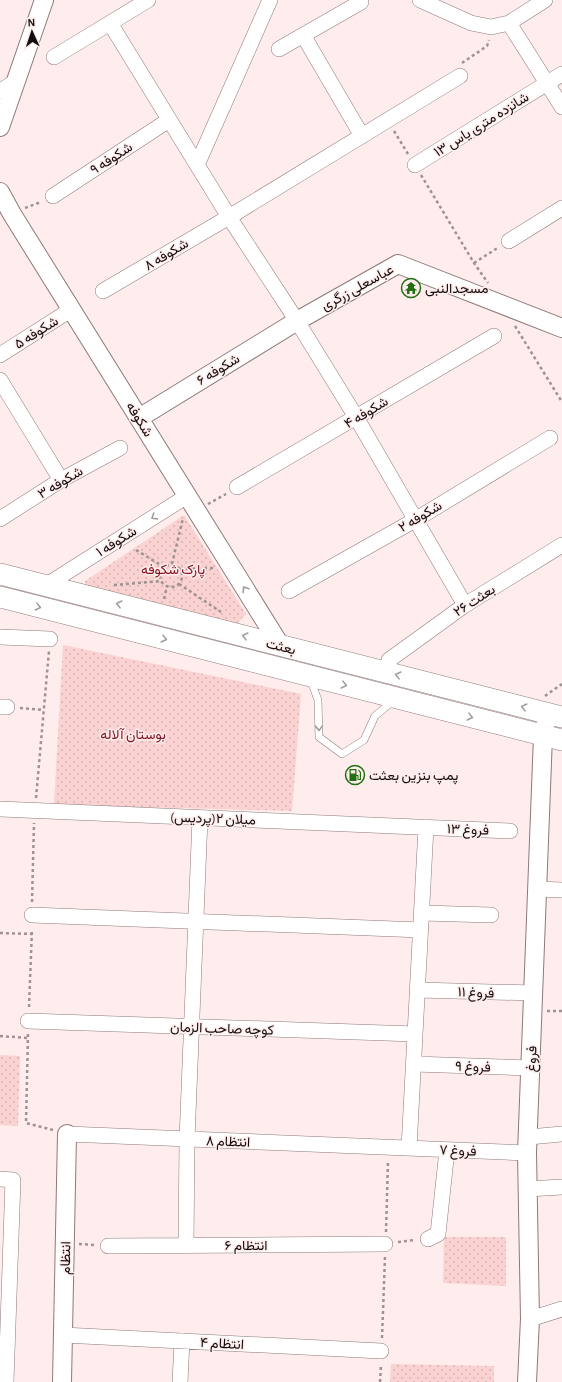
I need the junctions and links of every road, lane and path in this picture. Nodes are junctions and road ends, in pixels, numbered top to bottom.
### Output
1 (148, 0) edge
2 (270, 0) edge
3 (420, 0) edge
4 (545, 0) edge
5 (361, 2) dead end
6 (40, 3) edge
7 (110, 23) junction
8 (509, 23) junction
9 (491, 28) junction
10 (303, 35) junction
11 (279, 48) dead end
12 (54, 57) dead end
13 (562, 74) edge
14 (460, 76) joint
15 (15, 82) junction
16 (547, 83) junction
17 (0, 92) edge
18 (562, 107) edge
19 (169, 120) junction
20 (388, 120) junction
21 (0, 127) edge
22 (362, 136) junction
23 (197, 165) junction
24 (414, 165) junction
25 (0, 192) edge
26 (53, 196) joint
27 (562, 208) edge
28 (12, 214) junction
29 (229, 217) junction
30 (509, 241) joint
31 (474, 263) junction
32 (103, 291) dead end
33 (504, 306) junction
34 (72, 310) junction
35 (297, 321) junction
36 (557, 327) edge
37 (494, 336) dead end
38 (0, 355) edge
39 (0, 380) edge
40 (562, 402) edge
41 (356, 417) junction
42 (139, 418) junction
43 (550, 438) dead end
44 (120, 448) dead end
45 (61, 480) junction
46 (237, 487) joint
47 (192, 504) junction
48 (0, 519) edge
49 (415, 520) junction
50 (562, 545) edge
51 (136, 550) dead end
52 (172, 564) junction
53 (164, 567) junction
54 (232, 567) junction
55 (180, 569) junction
56 (0, 574) edge
57 (161, 581) junction
58 (179, 584) junction
59 (107, 585) dead end
60 (46, 586) junction
61 (289, 591) dead end
62 (0, 597) edge
63 (465, 605) junction
64 (225, 614) dead end
65 (0, 637) edge
66 (50, 639) joint
67 (280, 646) junction
68 (389, 660) dead end
69 (309, 676) junction
70 (396, 698) junction
71 (3, 707) edge
72 (44, 710) junction
73 (555, 715) edge
74 (552, 738) edge
75 (0, 809) edge
76 (34, 811) junction
77 (200, 818) junction
78 (426, 827) junction
79 (510, 831) dead end
80 (537, 889) junction
81 (562, 890) edge
82 (422, 913) junction
83 (32, 915) junction
84 (491, 915) dead end
85 (196, 921) junction
86 (421, 930) junction
87 (0, 933) edge
88 (32, 934) junction
89 (418, 990) junction
90 (534, 993) junction
91 (28, 1021) junction
92 (191, 1026) junction
93 (416, 1034) junction
94 (0, 1036) edge
95 (28, 1038) junction
96 (414, 1064) junction
97 (531, 1068) junction
98 (67, 1134) junction
99 (562, 1134) edge
100 (187, 1139) junction
101 (528, 1145) junction
102 (389, 1148) junction
103 (409, 1148) junction
104 (447, 1150) junction
105 (7, 1180) edge
106 (562, 1187) edge
107 (528, 1189) junction
108 (428, 1239) joint
109 (65, 1244) junction
110 (385, 1244) junction
111 (186, 1245) junction
112 (108, 1246) joint
113 (5, 1287) edge
114 (562, 1308) edge
115 (530, 1319) junction
116 (63, 1335) junction
117 (182, 1341) junction
118 (381, 1351) junction
119 (6, 1382) edge
120 (62, 1382) edge
121 (180, 1382) edge
122 (380, 1382) edge
123 (527, 1382) edge

1 - 7 street
2 - 23 street
3 - 9 street
4 - 8 street
5 - 10 street
6 - 15 street
7 - 12 street
7 - 19 street
8 - 9 street
8 - 16 street
9 - 14 path
10 - 11 street
10 - 22 street
13 - 16 street, شانزده متری یاس ۱۳
14 - 20 street, شکوفه ۸
15 - 17 street
15 - 21 street
16 - 18 street
16 - 24 street, شانزده متری یاس ۱۳
19 - 23 street
19 - 26 street, شکوفه ۹
20 - 22 street, شکوفه ۸
20 - 24 path
22 - 29 street, شکوفه ۸
23 - 29 street
24 - 31 path
25 - 28 street, شکوفه
26 - 28 path
27 - 30 street
28 - 34 street, شکوفه
29 - 32 street, شکوفه ۸
29 - 35 street
30 - 31 path
31 - 33 path
33 - 35 street, عباسعلی زرگری
33 - 36 street, عباسعلی زرگری
33 - 40 path
34 - 38 street, شکوفه ۵
34 - 42 street, شکوفه
35 - 41 street
35 - 42 street, شکوفه ۶
37 - 41 street, شکوفه ۴
39 - 45 street
41 - 46 street, شکوفه ۴
41 - 49 street
42 - 47 street, شکوفه
43 - 49 street, شکوفه ۲
44 - 45 street, شکوفه ۳
45 - 48 street, شکوفه ۳
46 - 47 path
47 - 52 path
47 - 54 street, شکوفه
47 -> 60 street, شکوفه ۱
49 - 61 street, شکوفه ۲
49 - 63 street
50 - 63 street, بعثت ۲۶
51 - 53 path
52 - 53 path
52 - 55 path
53 - 57 path
54 - 55 path
67 -> 54 street, شکوفه
55 - 58 path
56 - 60 main road, بعثت
57 - 58 path
57 - 59 path
58 - 64 path
67 -> 60 main road, بعثت
62 -> 69 main road, بعثت
63 - 68 street, بعثت ۲۶
65 - 66 street
66 - 72 path
73 -> 67 main road, بعثت
69 -> 70 main road, بعثت
69 -> 70 lane
70 -> 74 main road, بعثت
71 - 72 path
72 - 76 path
73 - 74 street, فروغ
74 - 80 street, فروغ
75 - 76 street, میلان ۲(پردیس)
76 - 77 street, میلان ۲(پردیس)
76 - 83 path
77 - 78 street, میلان ۲(پردیس)
77 - 85 street
78 - 79 street, فروغ ۱۳
78 - 82 street
80 - 81 street
80 - 90 street, فروغ
82 - 84 street
82 - 86 street
83 - 85 street
83 - 88 path
85 - 86 street
85 - 92 street
86 - 89 street
87 - 88 path
88 - 91 path
89 - 90 street, فروغ ۱۱
89 - 93 street
90 - 97 street, فروغ
91 - 92 street, کوچه صاحب الزمان
91 - 95 path
92 - 93 street, کوچه صاحب الزمان
92 - 100 street
93 - 96 street
94 - 95 path
95 - 98 path
96 - 97 street, فروغ ۹
96 - 103 street
97 - 101 street, فروغ
98 - 100 street, انتظام ۸
98 - 109 street, انتظام
99 - 101 street, فروغ ۷
100 - 102 street, انتظام ۸
100 - 111 street
101 - 104 street, فروغ ۷
101 - 107 street, فروغ
102 - 103 street, فروغ ۷
102 - 110 path
103 - 104 street, فروغ ۷
104 - 108 street
105 - 113 street
106 - 107 street
107 - 115 street, فروغ
108 - 110 path
109 - 112 path
109 - 116 street, انتظام
110 - 111 street, انتظام ۶
110 - 118 path
111 - 112 street, انتظام ۶
113 - 119 street
114 - 115 street
115 - 123 street, فروغ
116 - 117 street, انتظام ۴
116 - 120 street, انتظام
117 - 118 street, انتظام ۴
117 - 121 street
118 - 122 path

